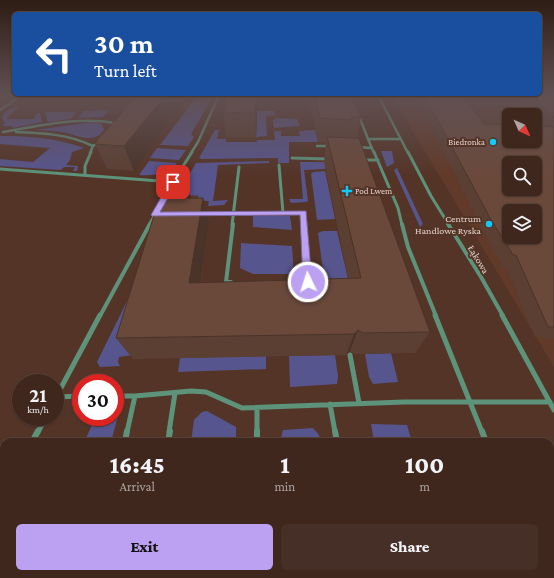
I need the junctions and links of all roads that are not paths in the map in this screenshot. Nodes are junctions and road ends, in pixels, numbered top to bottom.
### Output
1 (74, 122) edge
2 (110, 122) edge
3 (207, 122) edge
4 (361, 122) edge
5 (391, 122) edge
6 (357, 126) edge
7 (363, 127) junction
8 (116, 129) edge
9 (2, 132) edge
10 (368, 139) junction
11 (400, 139) junction
12 (103, 140) edge
13 (92, 146) junction
14 (317, 146) dead end
15 (330, 146) edge
16 (357, 147) edge
17 (372, 148) junction
18 (292, 158) dead end
19 (331, 159) edge
20 (354, 160) edge
21 (378, 160) junction
22 (279, 165) dead end
23 (239, 167) dead end
24 (0, 169) edge
25 (85, 174) junction
26 (173, 182) junction
27 (161, 203) edge
28 (158, 209) edge
29 (283, 213) junction
30 (197, 214) edge
31 (234, 214) junction
32 (155, 215) junction
33 (162, 215) edge
34 (234, 282) edge
35 (300, 282) edge
36 (350, 354) edge
37 (64, 383) edge
38 (175, 393) junction
39 (124, 396) edge
40 (135, 396) junction
41 (470, 401) junction
42 (550, 402) junction
43 (359, 403) junction
44 (330, 404) junction
45 (257, 408) junction
46 (554, 410) edge
47 (41, 426) edge
48 (34, 438) edge
49 (126, 438) edge
50 (169, 438) edge
51 (257, 438) edge
52 (336, 438) edge
53 (484, 438) edge

1 - 9 street
2 - 8 street
3 - 26 street
4 - 7 street
5 - 11 street, Łąkowa
6 - 7 street
7 - 10 street
9 - 13 street
10 - 11 street
10 - 17 street
11 - 42 street, Łąkowa
12 - 13 street
13 - 25 street
14 - 15 street
16 - 17 street
17 - 21 street
18 - 19 street
20 - 21 street
21 - 41 street
22 - 29 street
23 - 31 street
24 - 25 street
25 - 26 street
26 - 27 street
28 - 32 street
29 - 31 street
29 - 35 street
30 - 31 street
31 - 34 street
32 - 33 street
32 - 37 street
36 - 43 street
38 - 40 street
38 - 45 street
38 - 50 street
39 - 40 street
40 - 49 street
41 - 42 street
41 - 43 street
41 - 53 street
42 - 46 street, Łąkowa
43 - 44 street
44 - 45 street
44 - 52 street
45 - 51 street
47 - 48 street

